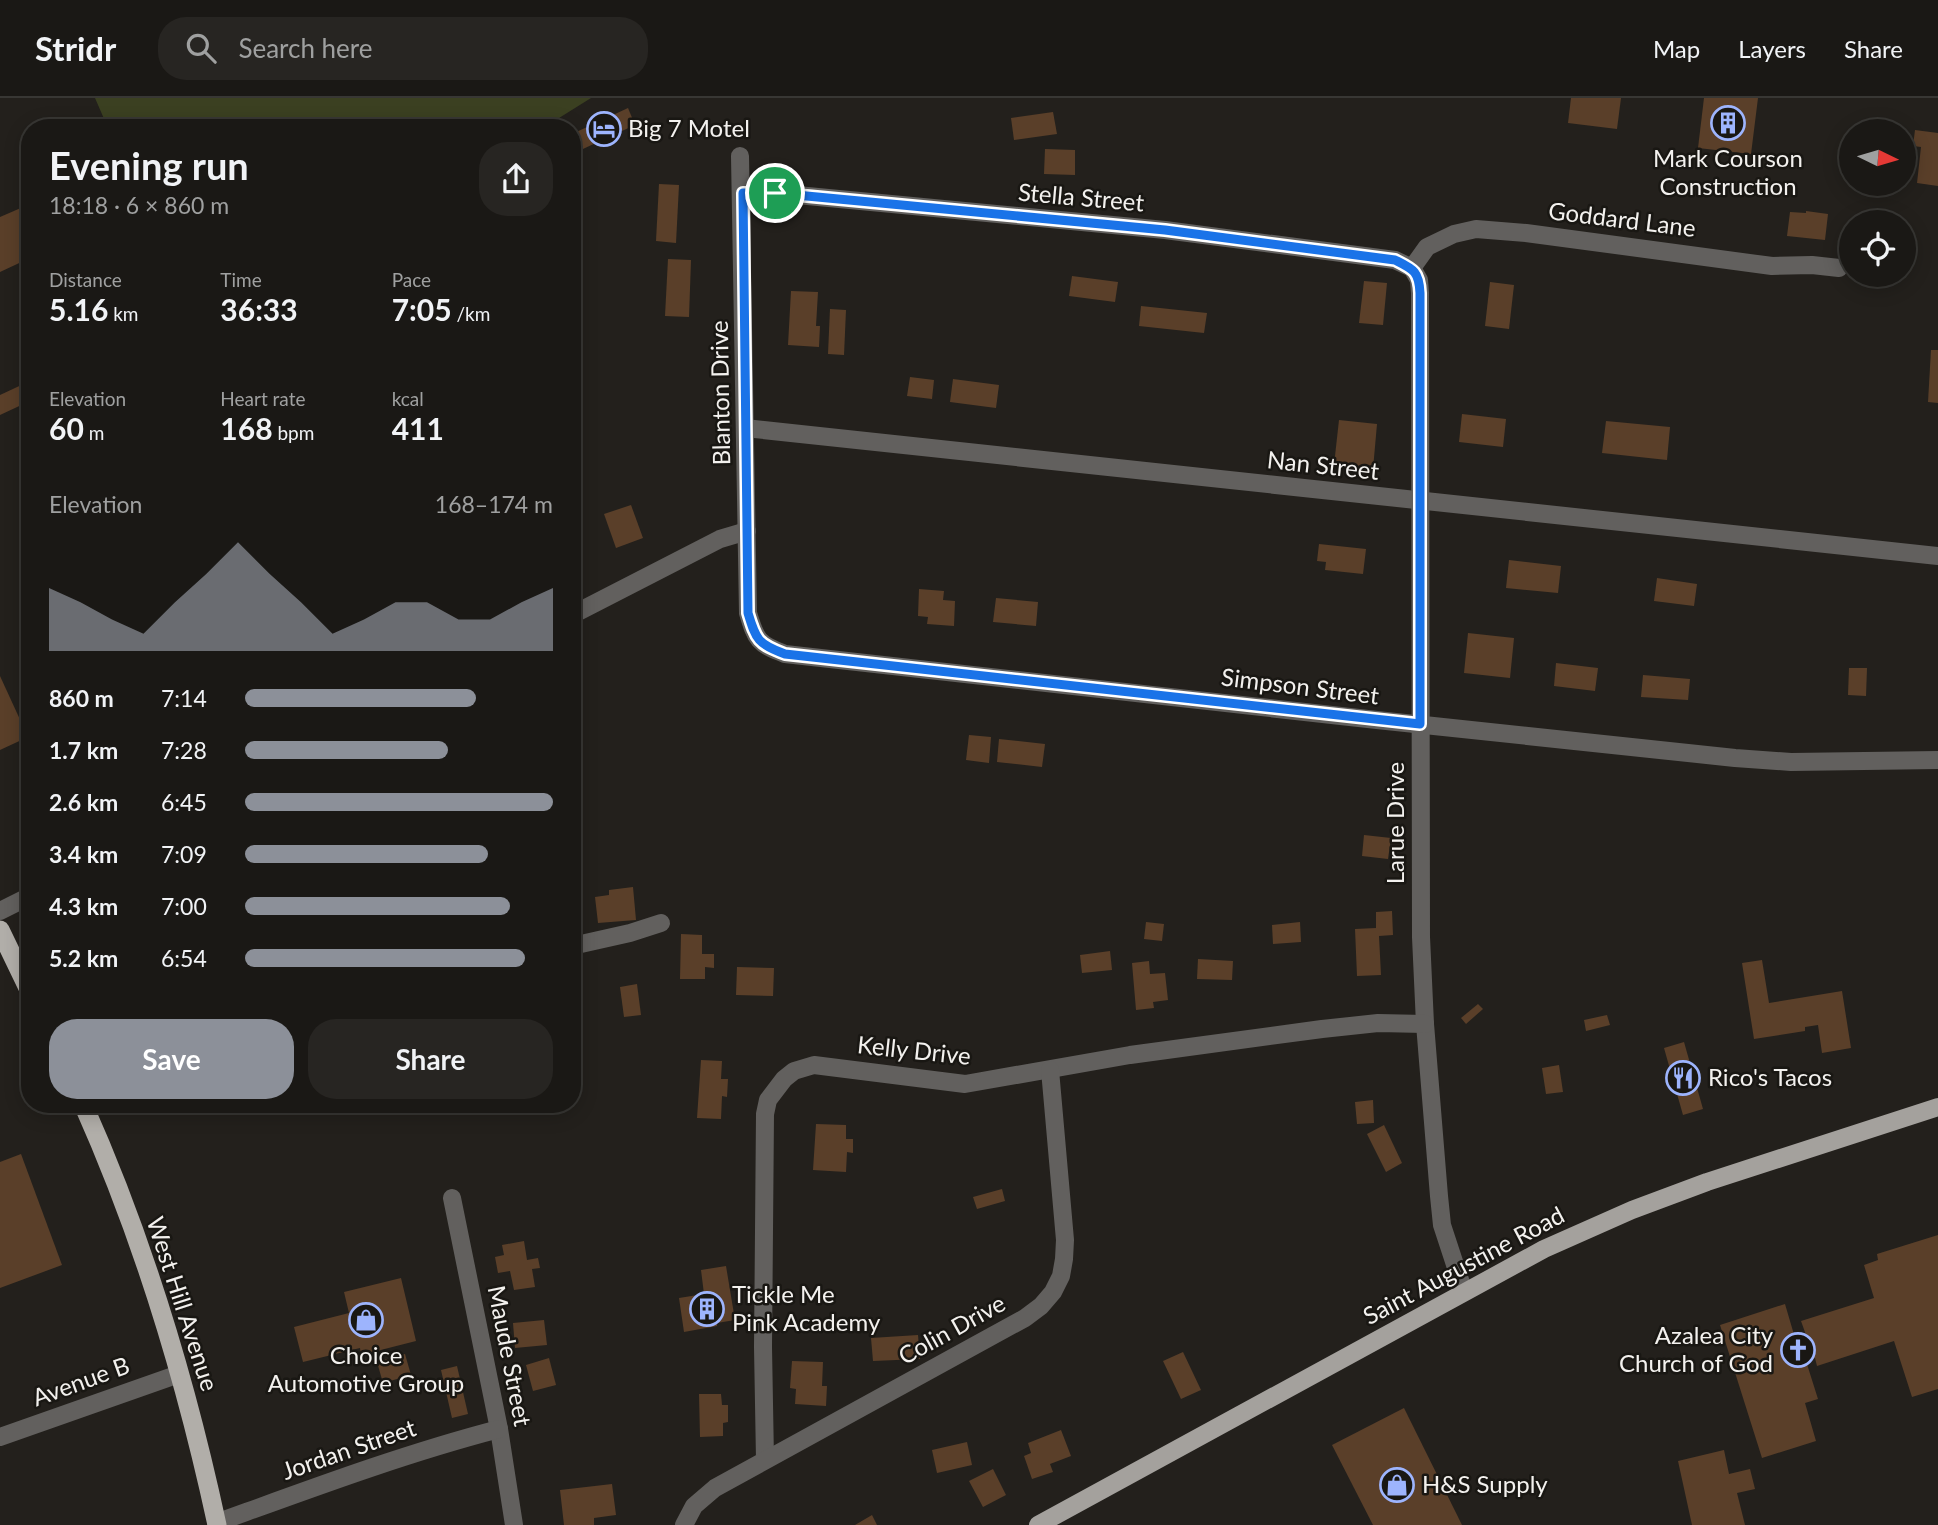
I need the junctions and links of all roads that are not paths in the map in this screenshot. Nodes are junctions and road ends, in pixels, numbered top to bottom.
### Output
1 (740, 156) dead end
2 (743, 193) junction
3 (1412, 268) junction
4 (1839, 268) dead end
5 (745, 428) junction
6 (1420, 500) junction
7 (747, 531) junction
8 (1938, 556) edge
9 (581, 610) edge
10 (753, 628) joint
11 (1420, 724) junction
12 (1938, 760) edge
13 (21, 900) edge
14 (0, 911) edge
15 (661, 923) dead end
16 (0, 930) edge
17 (581, 944) edge
18 (21, 973) edge
19 (1425, 1024) junction
20 (1050, 1070) junction
21 (1938, 1107) edge
22 (87, 1113) edge
23 (452, 1198) dead end
24 (1464, 1292) junction
25 (179, 1374) junction
26 (499, 1429) junction
27 (0, 1437) edge
28 (765, 1461) junction
29 (217, 1524) edge
30 (514, 1525) edge
31 (684, 1525) edge
32 (1038, 1525) edge

1 - 2 street, Blanton Drive
2 - 3 street, Stella Street
2 - 5 street, Blanton Drive
3 - 4 street, Goddard Lane
3 - 6 street, Larue Drive
5 - 6 street, Nan Street
5 - 7 street, Blanton Drive
6 - 8 street, Nan Street
6 - 11 street, Larue Drive
7 - 9 street
7 - 10 street, Blanton Drive
10 - 11 street, Simpson Street
11 - 12 street, Simpson Street
11 - 19 street, Larue Drive
13 - 14 street
15 - 17 street
16 - 18 highway
19 - 20 street, Kelly Drive
19 - 24 street, Larue Drive
20 - 28 street, Colin Drive
20 - 28 street, Kelly Drive
21 - 24 main road, Saint Augustine Road
22 - 25 highway, West Hill Avenue
23 - 26 street, Maude Street
24 - 32 main road, Saint Augustine Road
25 - 27 street, Avenue B
25 - 29 highway, West Hill Avenue
26 - 29 street, Jordan Street
26 - 30 street, Maude Street
28 - 31 street, Colin Drive

